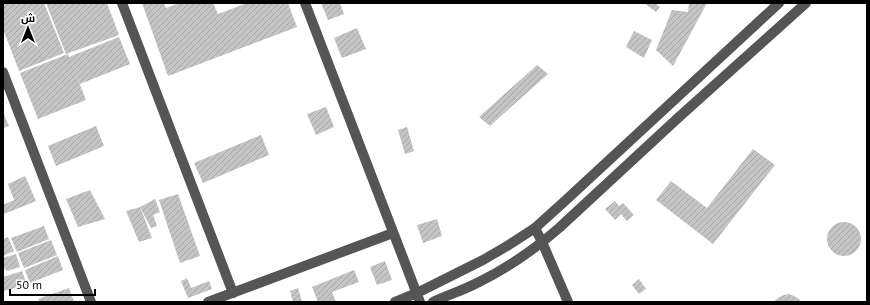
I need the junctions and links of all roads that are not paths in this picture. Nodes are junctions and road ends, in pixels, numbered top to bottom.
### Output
1 (122, 3) edge
2 (305, 3) edge
3 (806, 3) edge
4 (778, 4) edge
5 (793, 14) junction
6 (3, 72) edge
7 (668, 106) junction
8 (679, 117) junction
9 (535, 228) junction
10 (393, 233) junction
11 (542, 242) junction
12 (233, 292) junction
13 (418, 297) edge
14 (91, 302) edge
15 (208, 302) edge
16 (395, 302) edge
17 (433, 302) edge
18 (568, 302) edge

1 - 12 street
2 - 10 street
3 - 5 street
4 - 5 street
4 - 7 street
5 - 8 street
6 - 14 street
7 - 8 street
7 - 9 street
8 - 11 street
9 - 11 street
9 - 13 street
10 - 12 street
10 - 13 street
11 - 17 street
11 - 18 street
12 - 15 street
13 - 16 street

